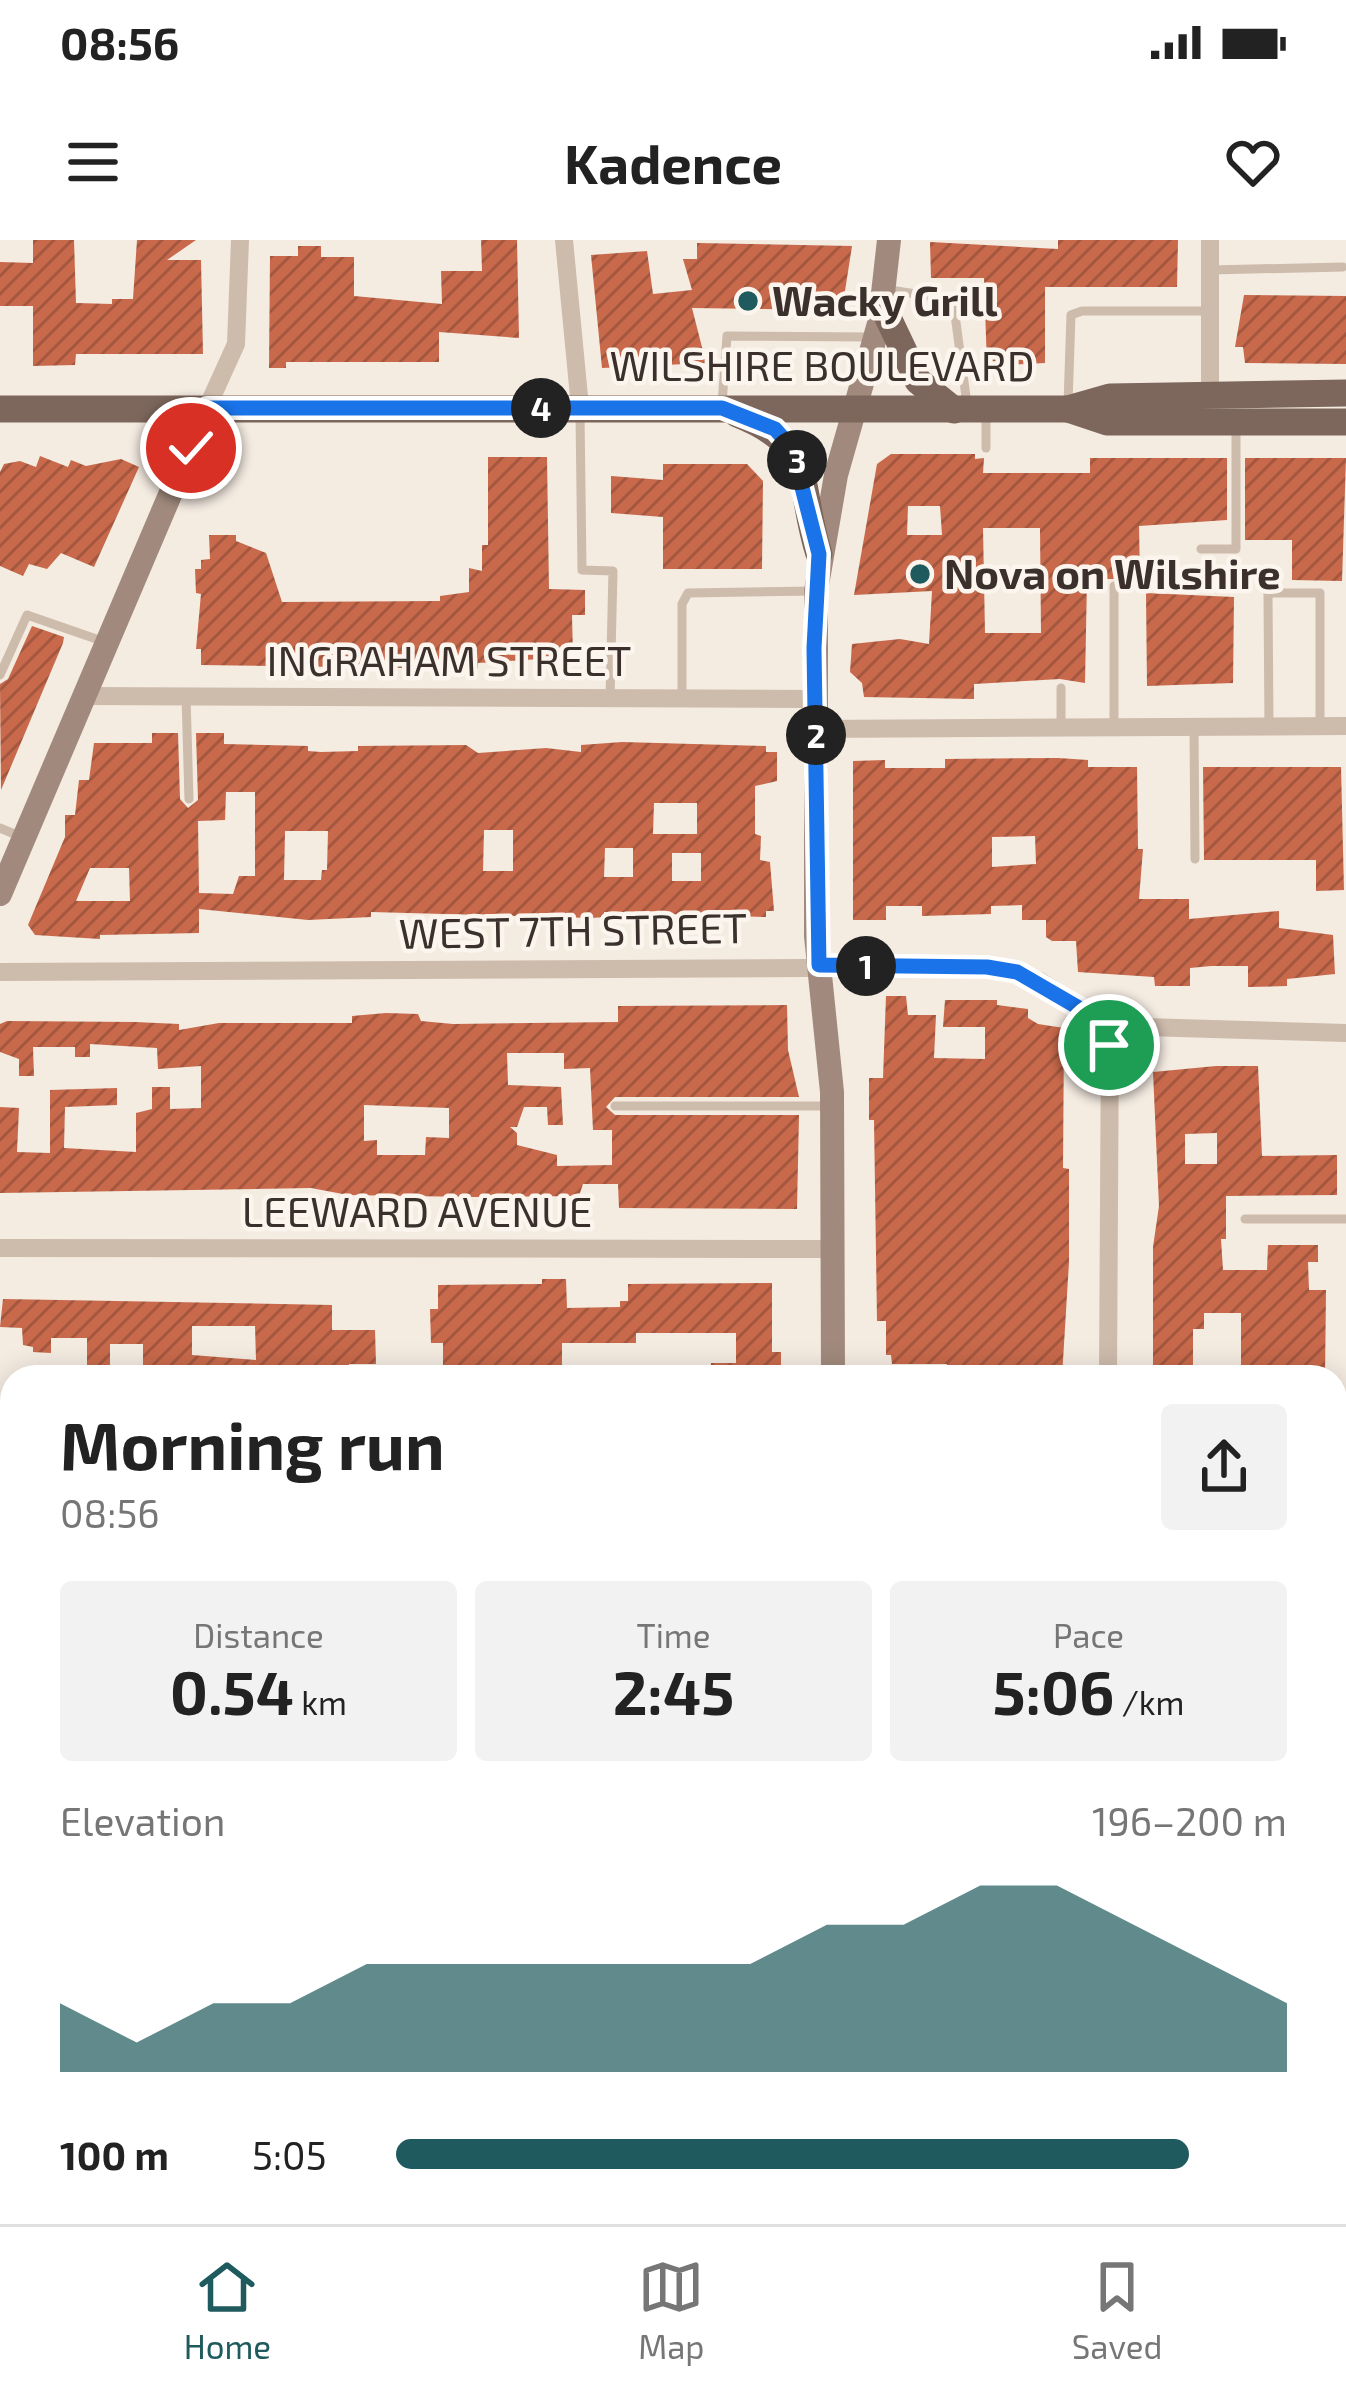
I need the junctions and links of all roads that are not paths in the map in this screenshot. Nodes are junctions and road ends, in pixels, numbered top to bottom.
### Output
1 (240, 240) edge
2 (564, 240) edge
3 (889, 240) edge
4 (1210, 240) edge
5 (1343, 267) edge
6 (1210, 270) junction
7 (883, 297) junction
8 (1210, 311) junction
9 (875, 338) junction
10 (1210, 392) junction
11 (1346, 393) edge
12 (580, 407) junction
13 (207, 408) junction
14 (722, 408) junction
15 (0, 409) edge
16 (1068, 409) junction
17 (856, 410) junction
18 (969, 410) junction
19 (1236, 422) junction
20 (1346, 422) edge
21 (986, 448) dead end
22 (1201, 549) dead end
23 (819, 554) junction
24 (1114, 586) dead end
25 (816, 592) junction
26 (106, 642) junction
27 (0, 675) edge
28 (1061, 688) dead end
29 (83, 696) junction
30 (186, 696) junction
31 (610, 698) junction
32 (682, 698) junction
33 (816, 699) junction
34 (1320, 726) junction
35 (1346, 726) edge
36 (1114, 727) junction
37 (1194, 727) junction
38 (1269, 727) junction
39 (1061, 728) junction
40 (816, 729) junction
41 (189, 799) dead end
42 (12, 833) edge
43 (1195, 859) dead end
44 (0, 894) edge
45 (819, 965) junction
46 (0, 973) edge
47 (1110, 1026) junction
48 (1346, 1033) edge
49 (615, 1106) dead end
50 (833, 1106) junction
51 (1245, 1219) dead end
52 (1346, 1219) edge
53 (0, 1248) edge
54 (834, 1249) junction
55 (832, 1365) edge
56 (1108, 1365) edge

1 - 13 street
2 - 12 street
3 - 7 main road
4 - 6 street
5 - 6 lane
6 - 8 street
7 - 9 main road
7 - 18 main road
7 - 18 lane
8 - 10 street
8 - 16 lane
9 - 14 lane
9 - 17 main road
10 - 11 main road, WILSHIRE BOULEVARD
10 - 16 main road, WILSHIRE BOULEVARD
12 - 13 main road, WILSHIRE BOULEVARD
12 - 14 main road, WILSHIRE BOULEVARD
12 - 31 lane
13 - 15 main road, WILSHIRE BOULEVARD
13 - 26 main road
14 - 17 main road, WILSHIRE BOULEVARD
14 - 23 main road
16 - 18 main road, WILSHIRE BOULEVARD
16 - 19 main road, WILSHIRE BOULEVARD
17 - 18 main road, WILSHIRE BOULEVARD
17 - 23 main road
18 - 21 lane
19 - 20 main road, WILSHIRE BOULEVARD
19 - 22 lane
23 - 25 main road
24 - 36 lane
25 - 32 lane
25 - 33 main road
26 - 27 lane
26 - 29 main road
28 - 39 lane
29 - 30 street, INGRAHAM STREET
29 - 42 main road
30 - 31 street, INGRAHAM STREET
30 - 41 lane
31 - 32 street, INGRAHAM STREET
32 - 33 street, INGRAHAM STREET
33 - 40 main road
34 - 35 street
34 - 38 street
34 - 38 lane
36 - 37 street
36 - 39 street
37 - 38 street
37 - 43 lane
39 - 40 street
40 - 45 main road
42 - 44 main road
45 - 46 street, WEST 7TH STREET
45 - 47 street, WEST 7TH STREET
45 - 50 main road
47 - 48 street, WEST 7TH STREET
47 - 56 street
49 - 50 lane
50 - 54 main road
51 - 52 lane
53 - 54 street, LEEWARD AVENUE
54 - 55 main road

